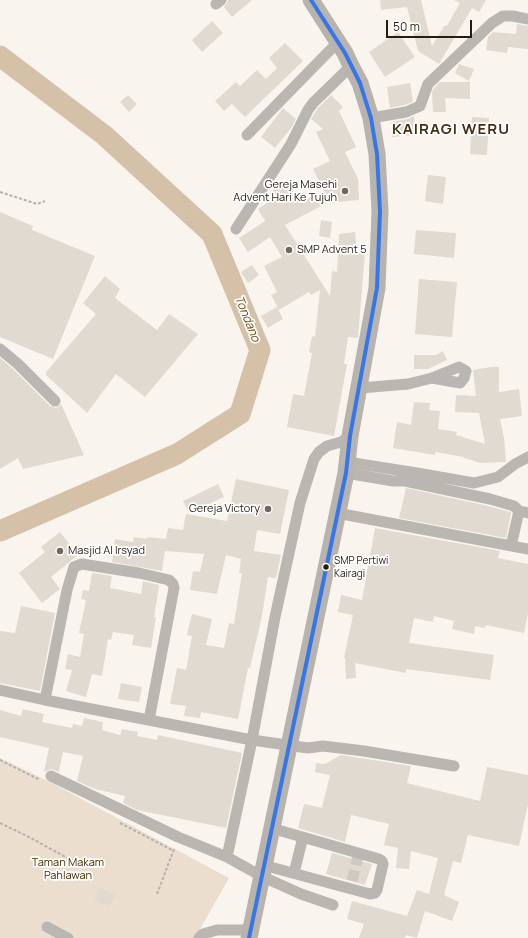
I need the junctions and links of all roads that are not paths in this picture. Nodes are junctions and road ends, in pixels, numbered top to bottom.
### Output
1 (311, 0) edge
2 (528, 19) edge
3 (338, 42) junction
4 (351, 66) junction
5 (371, 118) junction
6 (247, 135) dead end
7 (236, 229) dead end
8 (0, 349) edge
9 (432, 378) dead end
10 (360, 388) junction
11 (55, 402) dead end
12 (350, 436) junction
13 (528, 456) edge
14 (346, 468) junction
15 (524, 512) edge
16 (337, 513) junction
17 (511, 546) junction
18 (528, 549) edge
19 (0, 690) edge
20 (45, 700) junction
21 (149, 720) junction
22 (252, 740) junction
23 (288, 745) junction
24 (454, 766) dead end
25 (51, 776) dead end
26 (271, 828) junction
27 (303, 837) junction
28 (227, 857) junction
29 (262, 870) junction
30 (294, 873) junction
31 (333, 905) dead end
32 (47, 927) dead end
33 (249, 934) edge
34 (68, 938) edge
35 (199, 938) edge

1 - 3 highway
2 - 5 street
3 - 4 highway
3 - 6 street
4 - 5 highway
4 - 7 street
5 - 10 highway
8 - 11 street
9 - 10 street
10 - 12 highway
12 - 14 highway
12 - 22 street
13 - 14 street
14 - 15 street
14 - 16 highway
15 - 17 street
16 - 17 street
16 - 23 highway
17 - 18 street
19 - 20 street
20 - 21 street
20 - 21 street
21 - 22 street
22 - 23 street
22 - 28 street
23 - 24 street
23 - 26 highway
25 - 28 street
26 - 27 street
26 - 29 highway
27 - 30 street
27 - 30 street
28 - 29 street
29 - 30 street
29 - 31 street
29 - 33 highway
32 - 34 street
33 - 35 street

